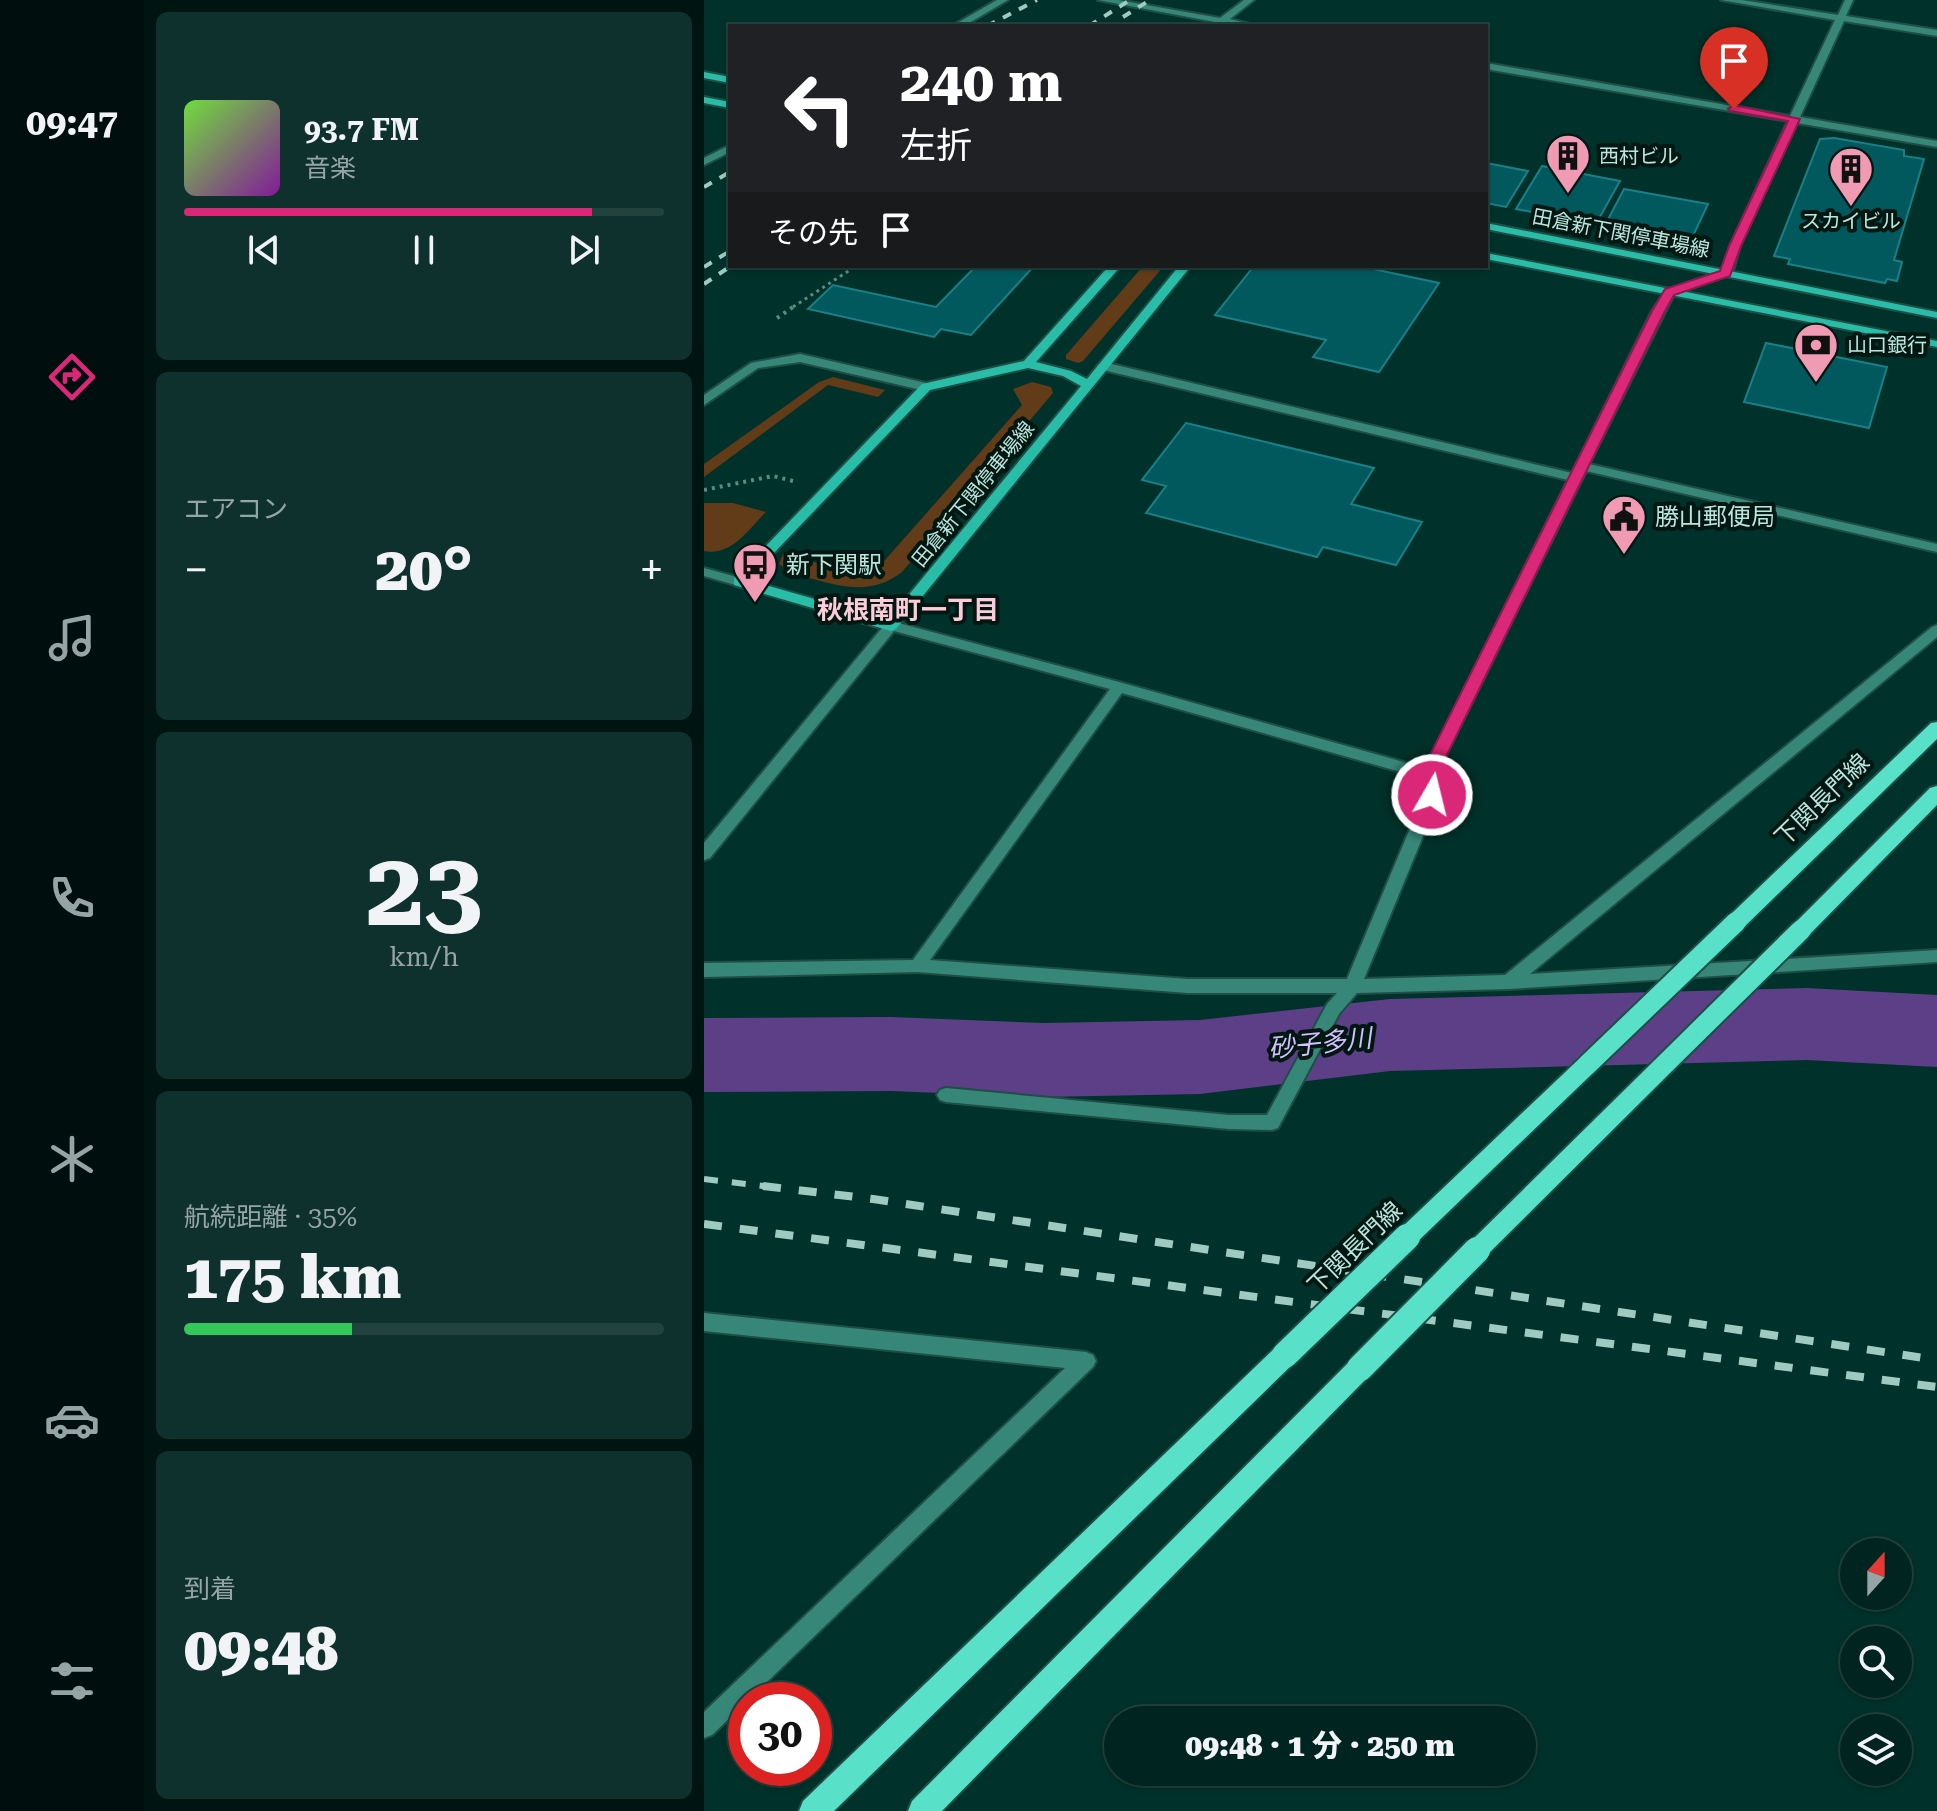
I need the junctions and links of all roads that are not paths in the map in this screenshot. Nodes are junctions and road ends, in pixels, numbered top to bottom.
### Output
1 (1004, 0) edge
2 (1102, 0) edge
3 (1250, 0) edge
4 (1725, 0) edge
5 (1849, 0) edge
6 (1841, 18) junction
7 (1219, 23) edge
8 (961, 24) edge
9 (1937, 33) edge
10 (1488, 69) edge
11 (704, 75) edge
12 (728, 80) edge
13 (704, 100) edge
14 (728, 105) edge
15 (1794, 119) junction
16 (1937, 144) edge
17 (728, 149) edge
18 (704, 162) edge
19 (1488, 226) edge
20 (1488, 256) edge
21 (1113, 268) edge
22 (1183, 268) edge
23 (1726, 274) junction
24 (1670, 292) junction
25 (1937, 315) edge
26 (1937, 344) edge
27 (1028, 364) junction
28 (1103, 366) junction
29 (1088, 385) junction
30 (926, 387) junction
31 (704, 401) edge
32 (1579, 472) junction
33 (1937, 548) edge
34 (704, 572) edge
35 (739, 582) junction
36 (891, 626) junction
37 (1937, 630) edge
38 (1119, 687) junction
39 (1937, 728) edge
40 (1429, 775) junction
41 (1937, 793) edge
42 (704, 854) edge
43 (1937, 956) edge
44 (917, 966) junction
45 (704, 970) edge
46 (1509, 982) junction
47 (1353, 986) junction
48 (946, 1095) dead end
49 (704, 1322) edge
50 (704, 1727) edge
51 (813, 1811) edge
52 (922, 1811) edge

1 - 8 street
2 - 7 street
3 - 7 street
4 - 6 street
5 - 6 street
6 - 9 street
6 - 15 street
10 - 15 street
11 - 12 main road
13 - 14 main road
15 - 16 street
15 - 23 street
17 - 18 street
19 - 23 main road, 田倉新下関停車場線
20 - 24 main road
21 - 27 main road
22 - 28 main road, 田倉新下関停車場線
23 - 24 street
23 - 25 main road, 田倉新下関停車場線
24 - 26 main road
24 - 32 street
27 - 29 main road
27 - 30 main road
28 - 29 main road, 田倉新下関停車場線
28 - 32 street
29 - 36 main road, 田倉新下関停車場線
30 - 31 street
30 - 35 main road
32 - 33 street
32 - 40 street
34 - 35 street
35 - 36 main road
36 - 38 street
36 - 42 street
37 - 46 street
38 - 40 street
38 - 44 street
39 - 51 main road, 下関長門線, bridge
40 - 47 street
41 - 52 main road, bridge
43 - 46 street
44 - 45 street
44 - 47 street
46 - 47 street
47 - 48 street
49 - 50 street

